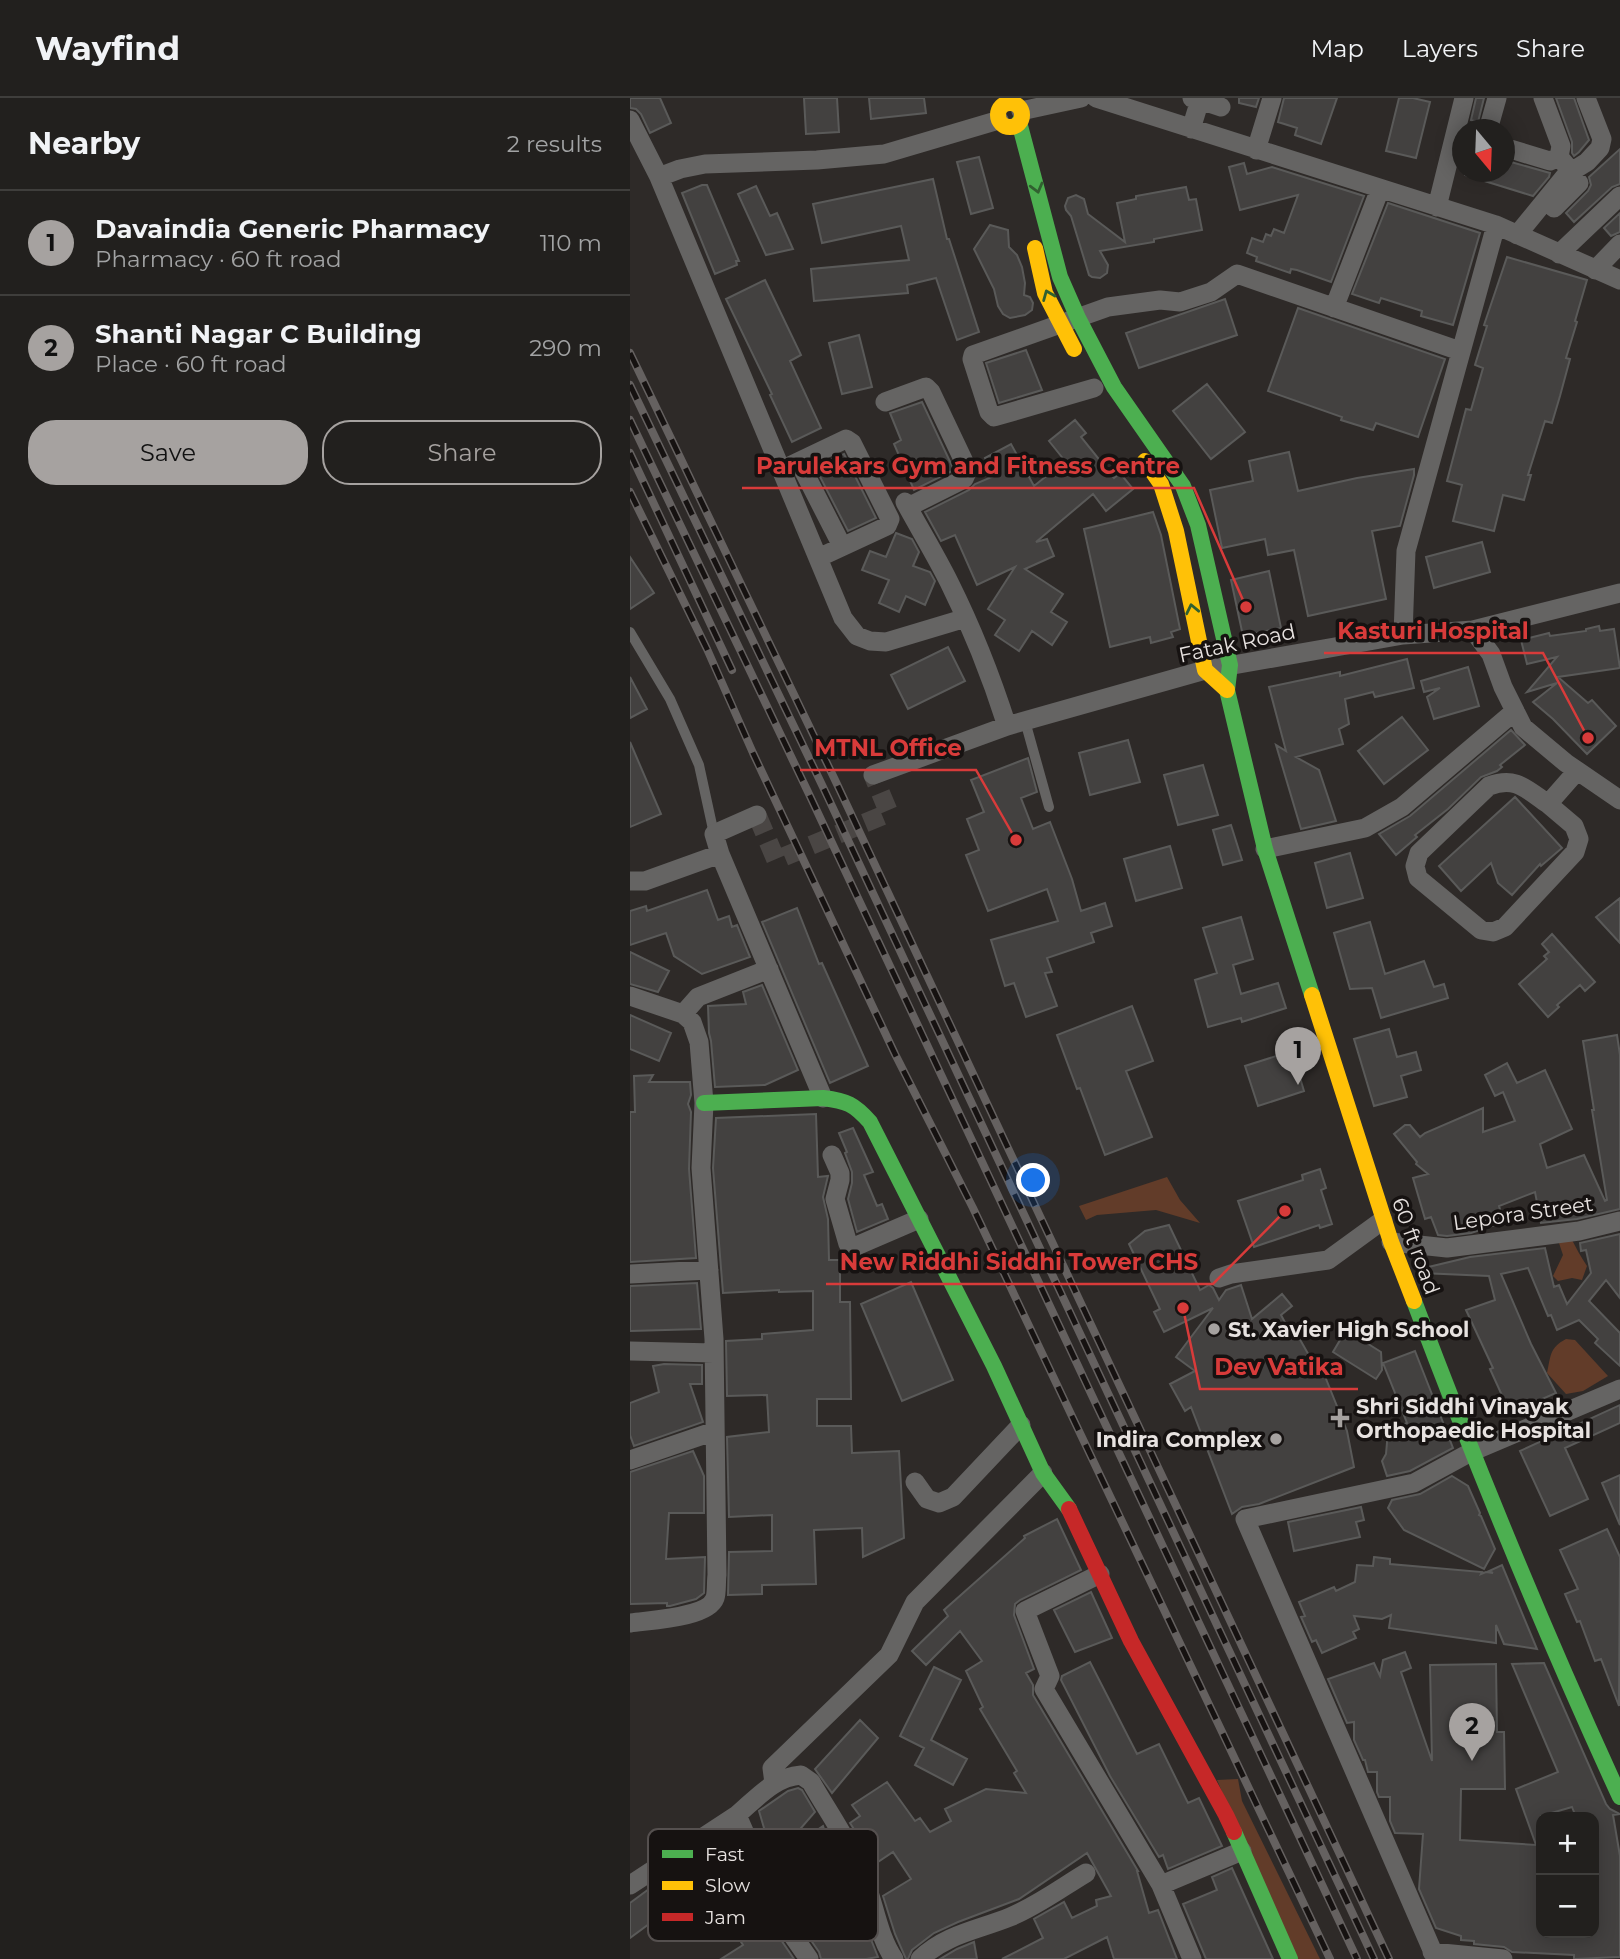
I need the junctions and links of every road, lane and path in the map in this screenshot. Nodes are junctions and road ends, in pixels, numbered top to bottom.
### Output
1 (1081, 98) edge
2 (1096, 98) edge
3 (1272, 98) edge
4 (1464, 98) edge
5 (1497, 98) edge
6 (1543, 98) edge
7 (1586, 98) edge
8 (1196, 99) edge
9 (1138, 105) edge
10 (1222, 107) dead end
11 (1008, 111) edge
12 (1461, 119) edge
13 (1491, 119) edge
14 (630, 120) edge
15 (1191, 129) junction
16 (1256, 150) junction
17 (1515, 150) edge
18 (1452, 157) edge
19 (1570, 171) junction
20 (659, 177) junction
21 (1017, 177) dead end
22 (1380, 189) junction
23 (1620, 195) edge
24 (1437, 206) junction
25 (1496, 225) junction
26 (1030, 228) dead end
27 (1522, 236) junction
28 (1620, 244) edge
29 (1559, 254) junction
30 (1595, 270) junction
31 (1620, 280) edge
32 (1334, 308) junction
33 (1070, 321) junction
34 (1460, 351) junction
35 (1088, 377) junction
36 (886, 402) dead end
37 (1126, 404) junction
38 (1133, 443) dead end
39 (790, 466) junction
40 (1168, 479) junction
41 (842, 547) junction
42 (818, 558) junction
43 (1620, 593) edge
44 (966, 618) junction
45 (1474, 630) junction
46 (630, 632) edge
47 (1403, 635) junction
48 (1230, 664) junction
49 (1205, 670) junction
50 (1227, 690) junction
51 (1515, 711) junction
52 (1016, 723) junction
53 (1577, 771) junction
54 (873, 775) dead end
55 (1620, 800) edge
56 (1548, 804) junction
57 (1049, 807) dead end
58 (757, 815) dead end
59 (714, 834) junction
60 (1265, 849) junction
61 (720, 854) junction
62 (630, 881) edge
63 (769, 969) junction
64 (630, 996) edge
65 (682, 1014) junction
66 (822, 1098) junction
67 (704, 1102) junction
68 (832, 1155) dead end
69 (919, 1219) junction
70 (1383, 1220) junction
71 (1620, 1221) edge
72 (1391, 1242) junction
73 (709, 1270) junction
74 (630, 1274) edge
75 (1219, 1278) dead end
76 (630, 1351) edge
77 (714, 1353) junction
78 (1620, 1389) edge
79 (1021, 1425) junction
80 (715, 1431) junction
81 (1471, 1452) junction
82 (630, 1460) edge
83 (1043, 1473) junction
84 (915, 1482) dead end
85 (1100, 1574) junction
86 (630, 1623) edge
87 (775, 1783) junction
88 (1620, 1797) edge
89 (737, 1815) junction
90 (716, 1829) edge
91 (743, 1829) edge
92 (838, 1829) edge
93 (1242, 1851) junction
94 (1086, 1872) dead end
95 (648, 1873) edge
96 (630, 1885) edge
97 (1161, 1885) junction
98 (878, 1922) edge
99 (796, 1941) edge
100 (1434, 1956) edge
101 (809, 1959) edge
102 (894, 1959) edge
103 (920, 1959) edge
104 (1192, 1959) edge
105 (1290, 1959) edge
106 (1503, 1959) edge

1 - 11 street
2 - 9 street
3 - 16 street
4 - 12 street
5 - 13 street
6 - 19 street
7 - 19 street
8 - 10 street
8 - 15 street
9 - 15 street
11 - 20 street
11 - 21 street
11 -> 33 street
14 - 20 street
15 - 16 street
16 - 22 street
17 - 19 street
18 - 24 street
19 - 27 street
20 - 39 street
22 - 24 street
22 - 32 street
23 - 29 street
24 - 25 street
25 - 27 street
25 - 34 street
33 -> 26 street
27 - 29 street
28 - 30 street
29 - 30 street
30 - 31 street
32 - 33 street
32 - 34 street
33 - 35 street
33 - 35 street
33 - 37 street
34 - 47 street
35 - 37 street
36 - 44 street
37 - 40 street
38 - 40 street
39 - 41 street
39 - 41 street
39 - 42 street
40 - 48 street
49 -> 40 street
41 - 42 street
42 - 44 street
43 - 45 street, Fatak Road
44 - 52 street
45 - 47 street, Fatak Road
45 - 51 street
46 - 59 lane
47 - 48 street, Fatak Road
48 - 49 street, Fatak Road
48 - 50 street
49 - 50 street
49 - 52 street, Fatak Road
50 - 60 street, 60 ft road
51 - 53 street
51 - 60 street
52 - 54 street, Fatak Road
52 - 57 lane
53 - 55 street
53 - 56 street
56 - 56 street
58 - 59 street
59 - 61 street
60 - 70 street, 60 ft road
61 - 62 street
61 - 63 street
63 - 65 street
63 - 66 street
64 - 65 street
65 - 67 street
66 - 67 street
66 - 69 street
67 - 73 street
68 - 69 street
69 - 79 street
70 - 72 street, 60 ft road
70 - 75 street
71 - 72 street, Lepora Street
72 - 81 street, 60 ft road
73 - 74 street
73 - 77 street
76 - 77 street
77 - 80 street
78 - 81 street
79 - 83 street
79 - 84 street
80 - 82 street
80 - 86 street
81 - 88 street, 60 ft road
81 - 100 street
83 - 85 street
83 - 87 street
85 - 93 street
85 - 97 street
87 - 89 street
87 - 92 street
89 - 90 street
89 - 91 street
93 - 97 street
93 - 105 street
94 - 103 street
95 - 96 street
97 - 104 street
98 - 102 street
99 - 101 street
100 - 106 street

